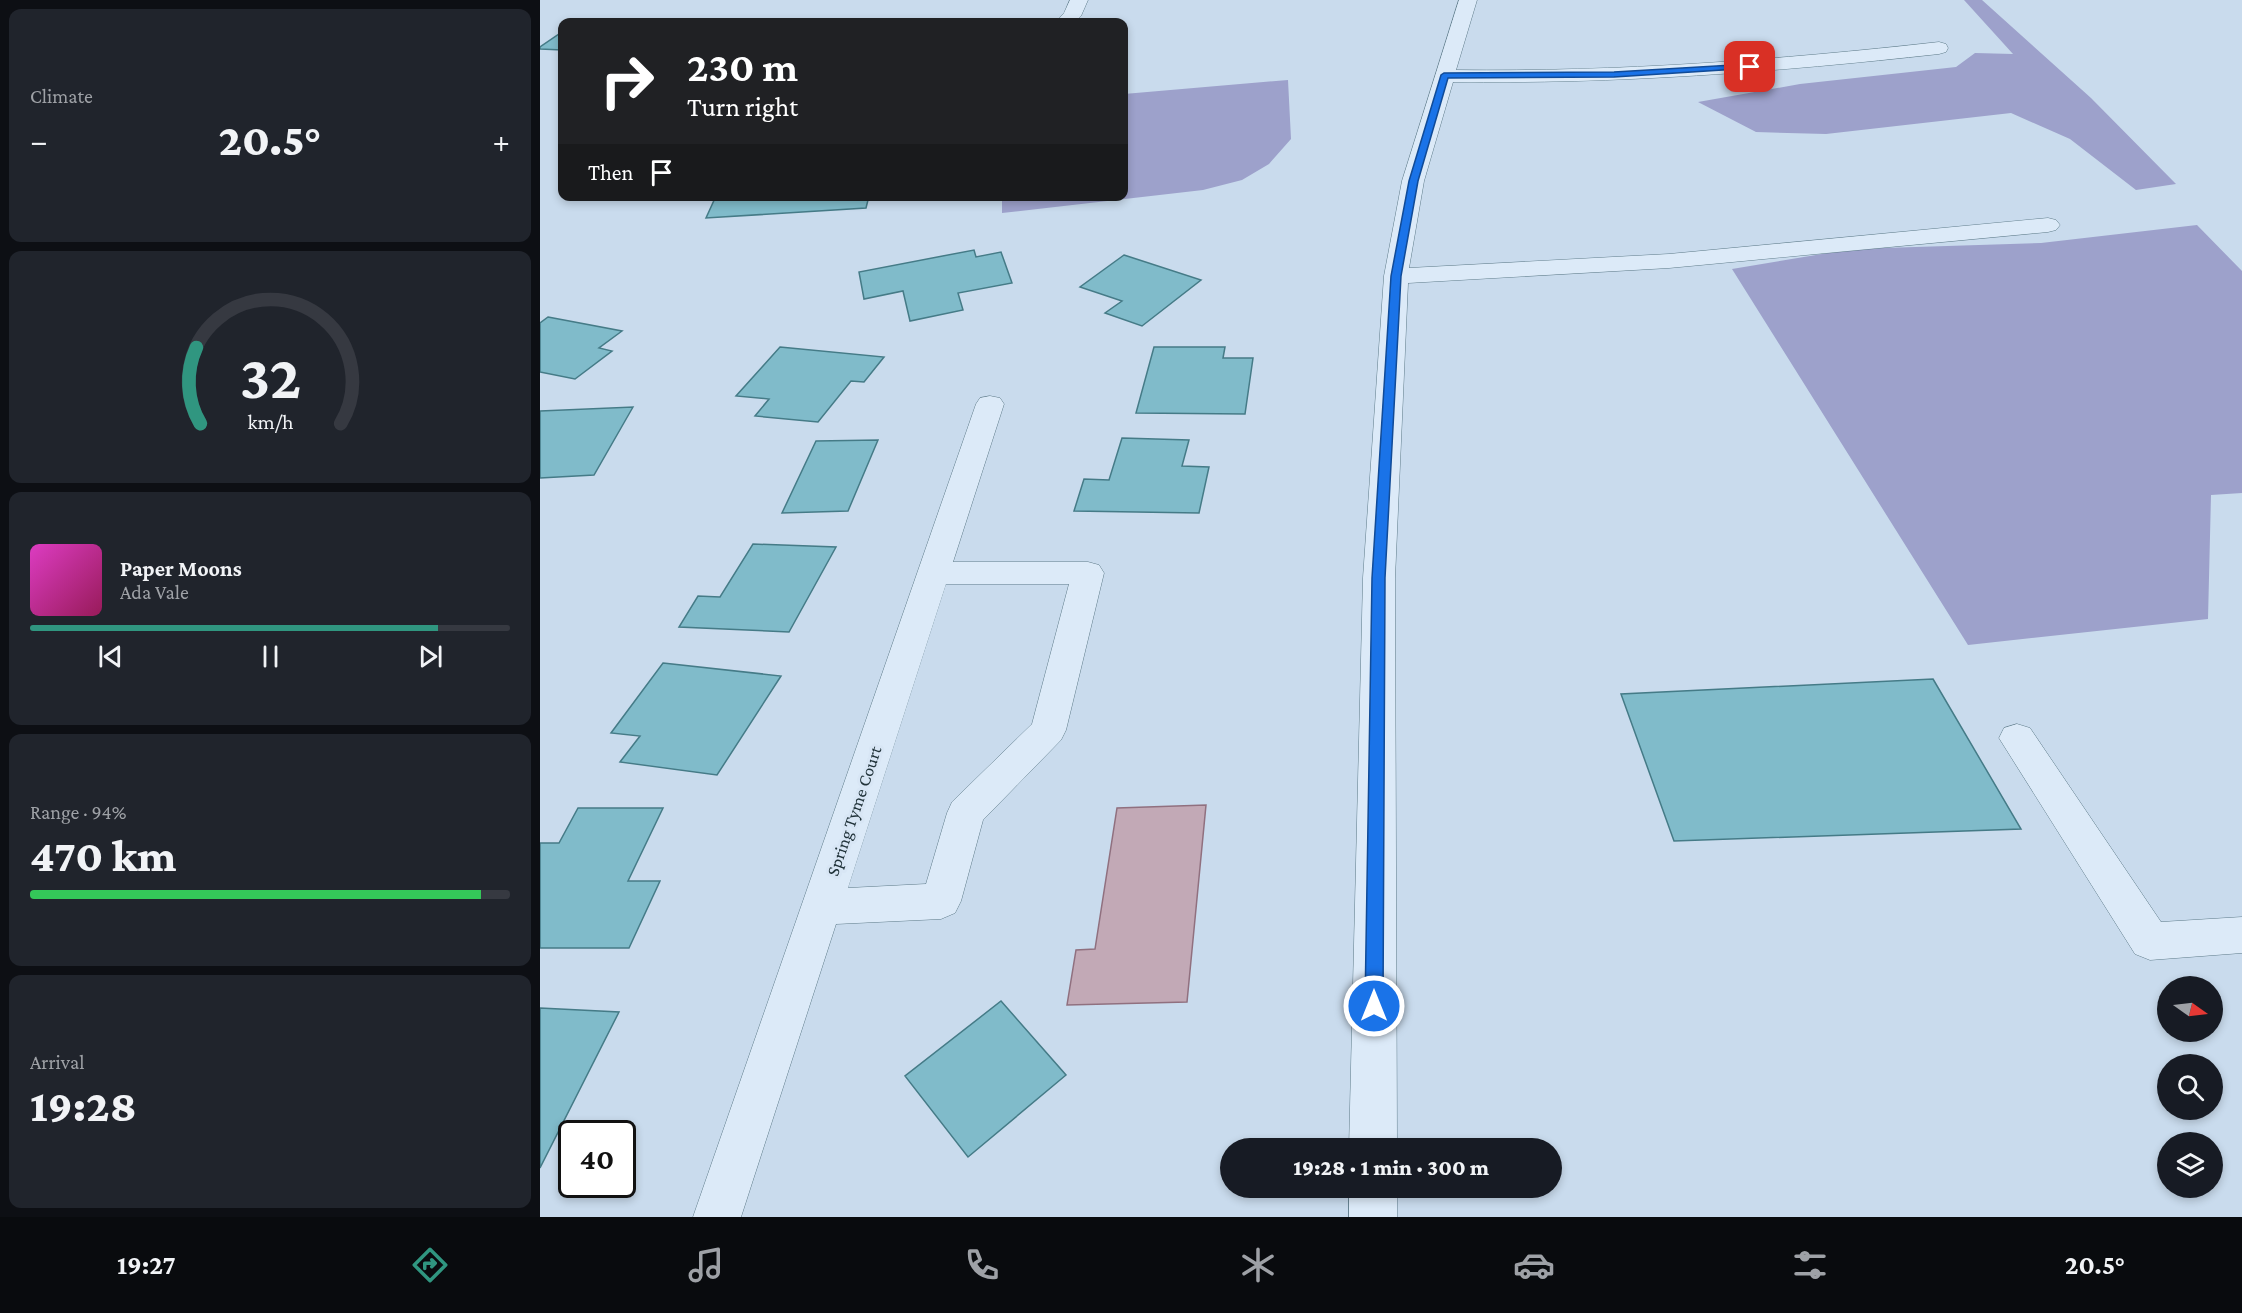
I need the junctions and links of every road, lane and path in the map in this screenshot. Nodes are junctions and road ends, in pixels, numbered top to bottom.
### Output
1 (1078, 0) edge
2 (1468, 0) edge
3 (1070, 18) edge
4 (1939, 48) dead end
5 (1444, 75) junction
6 (2048, 225) dead end
7 (1396, 276) junction
8 (990, 404) dead end
9 (934, 573) junction
10 (2018, 738) dead end
11 (822, 907) junction
12 (2242, 935) edge
13 (1373, 1138) edge
14 (1373, 1198) edge
15 (717, 1217) edge
16 (1373, 1217) edge

1 - 3 street
2 - 5 street
4 - 5 street
5 - 7 street
6 - 7 street
7 - 13 street
8 - 9 street, Spring Tyme Court
9 - 11 street, Spring Tyme Court
9 - 11 street
10 - 12 street
11 - 15 street, Spring Tyme Court
14 - 16 street

